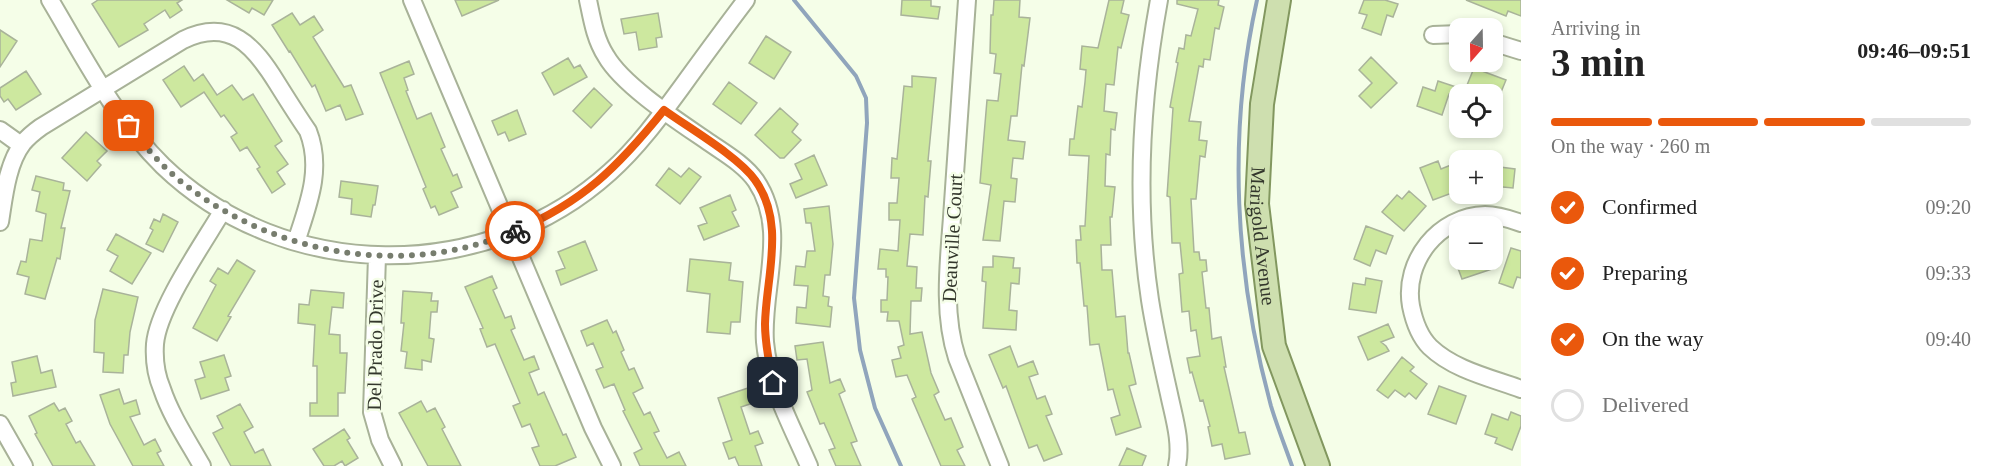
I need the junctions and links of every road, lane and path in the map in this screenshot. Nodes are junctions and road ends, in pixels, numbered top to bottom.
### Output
1 (50, 0) edge
2 (412, 0) edge
3 (588, 0) edge
4 (746, 0) edge
5 (967, 0) edge
6 (1159, 0) edge
7 (1279, 0) edge
8 (1449, 34) edge
9 (1433, 35) dead end
10 (1503, 45) edge
11 (1521, 51) edge
12 (103, 89) junction
13 (664, 110) junction
14 (0, 130) edge
15 (21, 145) junction
16 (223, 210) junction
17 (0, 222) edge
18 (1521, 223) edge
19 (510, 233) junction
20 (296, 242) junction
21 (378, 256) junction
22 (1521, 389) edge
23 (0, 424) edge
24 (24, 466) edge
25 (202, 466) edge
26 (393, 466) edge
27 (612, 466) edge
28 (808, 466) edge
29 (1000, 466) edge
30 (1177, 466) edge
31 (1318, 466) edge

1 - 12 street
2 - 19 street
3 - 13 street
4 - 13 street
5 - 29 street, Deauville Court
6 - 30 street
7 - 31 main road, Marigold Avenue
8 - 9 street
10 - 11 street
12 - 15 street
12 - 16 street
12 - 20 street
13 - 19 street
13 - 28 street
14 - 15 street
15 - 17 street
16 - 20 street
16 - 25 street
18 - 22 street
19 - 21 street
19 - 27 street
20 - 21 street
21 - 26 street, Del Prado Drive
23 - 24 street

